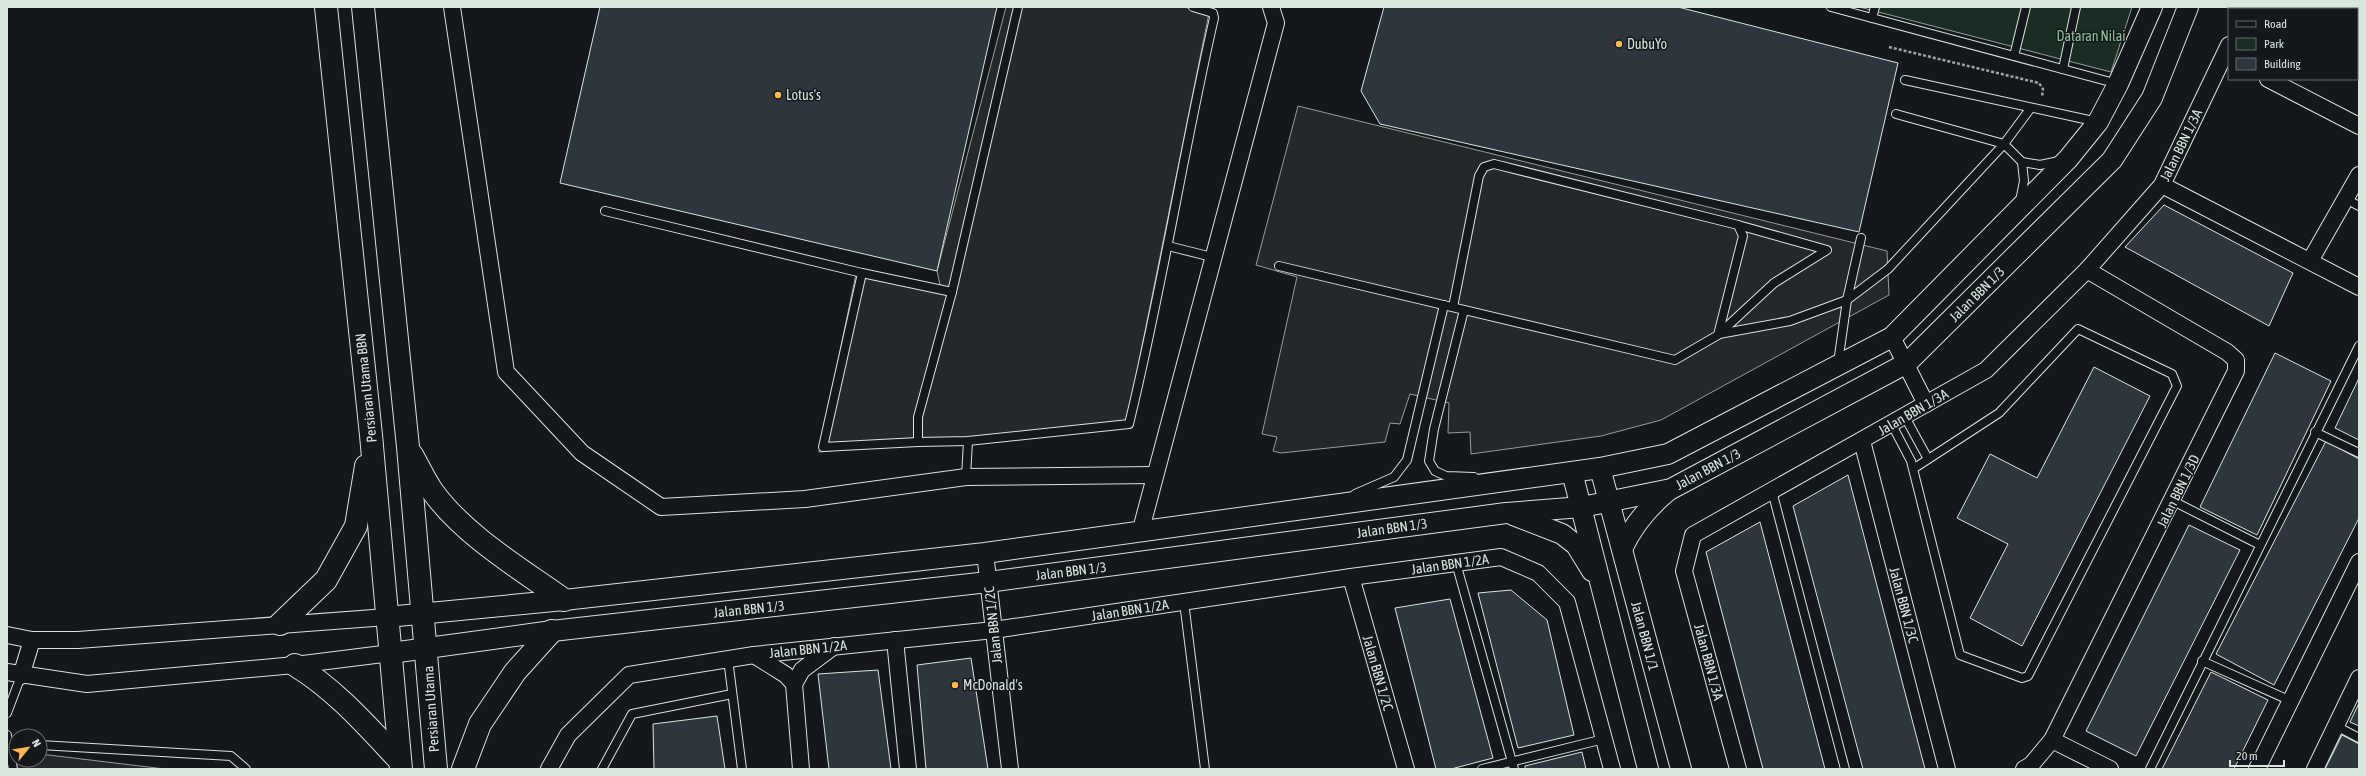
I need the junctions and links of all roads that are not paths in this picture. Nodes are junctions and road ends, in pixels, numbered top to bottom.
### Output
1 (326, 7) edge
2 (363, 7) edge
3 (452, 7) edge
4 (1018, 7) edge
5 (1193, 7) edge
6 (1271, 7) edge
7 (1831, 7) edge
8 (1875, 7) edge
9 (2026, 7) edge
10 (2076, 7) edge
11 (2152, 7) edge
12 (2188, 7) edge
13 (1872, 18) junction
14 (2228, 53) edge
15 (2014, 56) junction
16 (2062, 69) junction
17 (1905, 80) dead end
18 (2270, 80) edge
19 (2118, 84) junction
20 (2030, 109) junction
21 (1896, 114) dead end
22 (2098, 122) junction
23 (2359, 126) edge
24 (2004, 144) junction
25 (2068, 160) junction
26 (2022, 162) junction
27 (2359, 175) edge
28 (2162, 184) junction
29 (2352, 202) edge
30 (2018, 210) junction
31 (605, 211) dead end
32 (1738, 225) junction
33 (1861, 238) dead end
34 (1168, 246) junction
35 (1212, 257) junction
36 (2310, 261) junction
37 (1279, 266) dead end
38 (2087, 270) junction
39 (862, 272) junction
40 (2359, 287) edge
41 (952, 292) junction
42 (1846, 300) junction
43 (1444, 305) junction
44 (1453, 307) junction
45 (1464, 310) junction
46 (1718, 334) junction
47 (1892, 338) junction
48 (2359, 346) edge
49 (1907, 363) junction
50 (1838, 366) junction
51 (1926, 404) junction
52 (1898, 421) junction
53 (2316, 432) junction
54 (371, 435) junction
55 (968, 441) junction
56 (918, 442) junction
57 (1862, 442) junction
58 (408, 447) junction
59 (2359, 453) edge
60 (1928, 459) junction
61 (1600, 468) junction
62 (1913, 469) junction
63 (1572, 472) junction
64 (1154, 475) junction
65 (966, 477) junction
66 (1513, 479) junction
67 (1671, 488) junction
68 (1772, 491) junction
69 (2173, 500) junction
70 (1610, 503) junction
71 (1326, 506) junction
72 (1582, 507) junction
73 (1506, 513) junction
74 (1140, 532) junction
75 (2260, 545) junction
76 (1622, 549) junction
77 (1228, 551) junction
78 (985, 553) junction
79 (2359, 562) edge
80 (1456, 563) junction
81 (1350, 577) junction
82 (988, 582) junction
83 (1602, 588) junction
84 (564, 600) junction
85 (1184, 602) junction
86 (424, 614) junction
87 (387, 617) junction
88 (280, 624) junction
89 (994, 630) junction
90 (552, 631) junction
91 (7, 635) edge
92 (32, 640) junction
93 (896, 640) junction
94 (836, 645) junction
95 (427, 650) junction
96 (391, 653) junction
97 (754, 655) junction
98 (728, 659) junction
99 (2202, 661) junction
100 (295, 664) junction
101 (14, 674) edge
102 (2359, 678) edge
103 (794, 684) junction
104 (732, 694) junction
105 (2291, 700) junction
106 (7, 713) edge
107 (2336, 726) junction
108 (1604, 738) junction
109 (2359, 738) edge
110 (2052, 740) junction
111 (48, 745) edge
112 (400, 765) edge
113 (1513, 765) edge
114 (246, 769) edge
115 (436, 769) edge
116 (463, 769) edge
117 (549, 769) edge
118 (602, 769) edge
119 (742, 769) edge
120 (801, 769) edge
121 (908, 769) edge
122 (1010, 769) edge
123 (1205, 769) edge
124 (1406, 769) edge
125 (1482, 769) edge
126 (1612, 769) edge
127 (1648, 769) edge
128 (1681, 769) edge
129 (1738, 769) edge
130 (1845, 769) edge
131 (1947, 769) edge
132 (2024, 769) edge
133 (2110, 769) edge
134 (2150, 769) edge
135 (2257, 769) edge
136 (2315, 769) edge

1 - 54 main road, Persiaran Utama BBN
2 - 58 main road
3 - 65 street
4 - 41 lane
5 - 34 lane
6 - 35 street
7 - 13 lane
8 - 13 lane
9 - 15 lane
10 - 16 lane
11 - 19 street, Jalan BBN 1/3
12 - 49 street, Jalan BBN 1/3
13 - 15 lane
14 - 28 street, Jalan BBN 1/3A
15 - 16 lane
16 - 19 lane
17 - 20 lane
18 - 23 street
19 - 22 street, Jalan BBN 1/3
20 - 22 lane
20 - 24 lane
21 - 24 lane
22 - 25 street, Jalan BBN 1/3
24 - 26 lane
24 - 42 lane
25 - 26 lane
25 - 30 street, Jalan BBN 1/3
26 - 30 lane
27 - 29 street
28 - 36 street
28 - 38 street, Jalan BBN 1/3A
29 - 36 street
30 - 47 street, Jalan BBN 1/3
31 - 39 lane
32 - 44 lane
32 - 46 lane
32 - 46 lane
33 - 42 lane
34 - 35 lane
34 - 55 lane
35 - 64 street
36 - 40 street
37 - 43 lane
38 - 51 street, Jalan BBN 1/3A
38 - 69 street, Jalan BBN 1/3D
39 - 41 lane
39 - 56 lane
41 - 56 lane
42 - 46 lane
42 - 50 lane
43 - 44 lane
43 - 71 lane
44 - 45 lane
45 - 46 lane
45 - 66 lane
47 - 49 street
47 - 50 street, Jalan BBN 1/3
48 - 53 lane
49 - 51 street
49 - 67 street, Jalan BBN 1/3
50 - 61 street, Jalan BBN 1/3
51 - 52 street, Jalan BBN 1/3A
52 - 57 street, Jalan BBN 1/3A
52 - 60 lane
52 - 62 lane
53 - 59 lane
53 - 75 lane
54 - 87 main road, Persiaran Utama BBN
54 - 88 main road
55 - 56 lane
55 - 65 lane
57 - 68 street, Jalan BBN 1/3A
57 - 131 street, Jalan BBN 1/3C
58 - 84 main road
58 - 86 main road
60 - 62 lane
60 - 62 lane
61 - 63 street, Jalan BBN 1/3
61 - 70 street, Jalan BBN 1/1
63 - 66 street, Jalan BBN 1/3
63 - 72 street
64 - 65 street
64 - 74 street
66 - 71 street, Jalan BBN 1/3
67 - 70 street, Jalan BBN 1/3
67 - 76 street
68 - 129 street, Jalan BBN 1/3A
68 - 130 lane
69 - 75 lane
69 - 110 street, Jalan BBN 1/3D
70 - 72 street, Jalan BBN 1/3
70 - 76 street, Jalan BBN 1/1
71 - 74 street, Jalan BBN 1/3
72 - 73 street, Jalan BBN 1/3
72 - 83 street
73 - 77 street, Jalan BBN 1/3
73 - 83 street
74 - 77 street
74 - 78 street, Jalan BBN 1/3
75 - 99 lane
76 - 128 street, Jalan BBN 1/1
77 - 82 street, Jalan BBN 1/3
78 - 82 street, Jalan BBN 1/2C
78 - 84 street, Jalan BBN 1/3
79 - 105 street
80 - 81 street, Jalan BBN 1/2A
80 - 108 street, Jalan BBN 1/2A
80 - 113 lane
81 - 85 street, Jalan BBN 1/2A
81 - 124 street, Jalan BBN 1/2C
82 - 89 street, Jalan BBN 1/2C
82 - 90 street, Jalan BBN 1/3
83 - 127 street
84 - 86 street, Jalan BBN 1/3
85 - 89 street, Jalan BBN 1/2A
85 - 123 lane
86 - 87 street, Jalan BBN 1/3
86 - 95 main road
87 - 88 street
87 - 96 main road, Persiaran Utama BBN
88 - 92 street
89 - 93 street, Jalan BBN 1/2A
89 - 122 street, Jalan BBN 1/2C
90 - 95 street, Jalan BBN 1/3
90 - 116 main road
91 - 92 street
92 - 101 street
93 - 94 street, Jalan BBN 1/2A
93 - 121 street
94 - 97 street, Jalan BBN 1/2A
94 - 103 street
95 - 96 street, Jalan BBN 1/3
95 - 115 main road, Persiaran Utama
96 - 100 street
96 - 112 main road, Persiaran Utama BBN
97 - 98 street, Jalan BBN 1/2A
97 - 103 street
98 - 104 lane
98 - 117 street, Jalan BBN 1/2A
99 - 105 lane
99 - 134 lane
100 - 101 street
100 - 112 main road
101 - 106 lane
102 - 107 street
103 - 120 street
104 - 118 lane
104 - 119 lane
105 - 135 street
107 - 109 lane
107 - 136 street
108 - 113 lane
108 - 126 street, Jalan BBN 1/2A
110 - 132 street, Jalan BBN 1/3D
110 - 133 street
111 - 114 lane
113 - 125 lane

